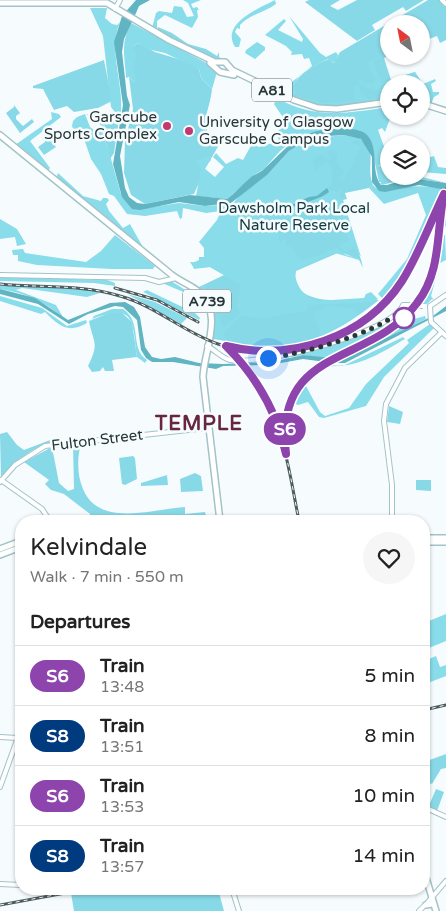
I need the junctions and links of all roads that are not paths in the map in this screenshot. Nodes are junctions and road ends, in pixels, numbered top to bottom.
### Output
1 (120, 0) edge
2 (442, 0) edge
3 (0, 4) edge
4 (446, 4) edge
5 (116, 8) junction
6 (218, 65) junction
7 (227, 69) junction
8 (380, 105) edge
9 (430, 106) edge
10 (446, 111) edge
11 (0, 135) edge
12 (0, 139) edge
13 (50, 178) junction
14 (63, 188) junction
15 (0, 275) edge
16 (174, 278) junction
17 (446, 294) edge
18 (430, 306) junction
19 (442, 332) junction
20 (446, 336) edge
21 (208, 346) junction
22 (208, 428) junction
23 (0, 481) edge
24 (47, 515) edge
25 (218, 515) edge
26 (392, 515) edge
27 (446, 538) edge
28 (430, 540) edge
29 (430, 540) edge
30 (446, 542) edge
31 (15, 543) edge
32 (0, 549) edge
33 (15, 549) edge
34 (0, 555) edge
35 (1, 735) edge
36 (15, 737) edge
37 (15, 742) edge
38 (15, 743) edge
39 (0, 780) edge
40 (0, 788) edge
41 (430, 810) edge
42 (446, 818) edge
43 (446, 881) edge
44 (0, 884) edge
45 (15, 885) edge
46 (438, 892) joint
47 (234, 895) edge
48 (429, 895) edge
49 (429, 895) edge
50 (430, 899) junction
51 (239, 911) edge
52 (419, 911) edge
53 (434, 911) edge

1 - 5 street
2 - 4 street
3 - 5 main road, A81
5 - 6 main road, A81
6 - 7 main road, A81
6 - 7 main road, A81
7 - 8 main road, A81
9 - 10 main road
11 - 13 main road, A739
12 - 13 main road, A739
13 - 14 main road, A739
13 - 14 main road, A739
14 - 16 main road, A739
15 - 16 street
16 - 21 main road, A739
17 - 18 street
18 - 19 street
18 - 21 street, bridge
19 - 20 street
19 - 26 street
21 - 22 main road, A739
22 - 23 street, Fulton Street
22 - 25 main road, A739
23 - 24 street
27 - 28 main road
29 - 30 main road
31 - 32 main road
33 - 34 main road
35 - 36 street
37 - 39 street
38 - 40 street
41 - 42 street
43 - 46 street
44 - 45 street
46 - 50 main road
47 - 51 street
48 - 50 main road
49 - 50 main road
50 - 52 street
50 - 53 main road
50 - 53 main road

